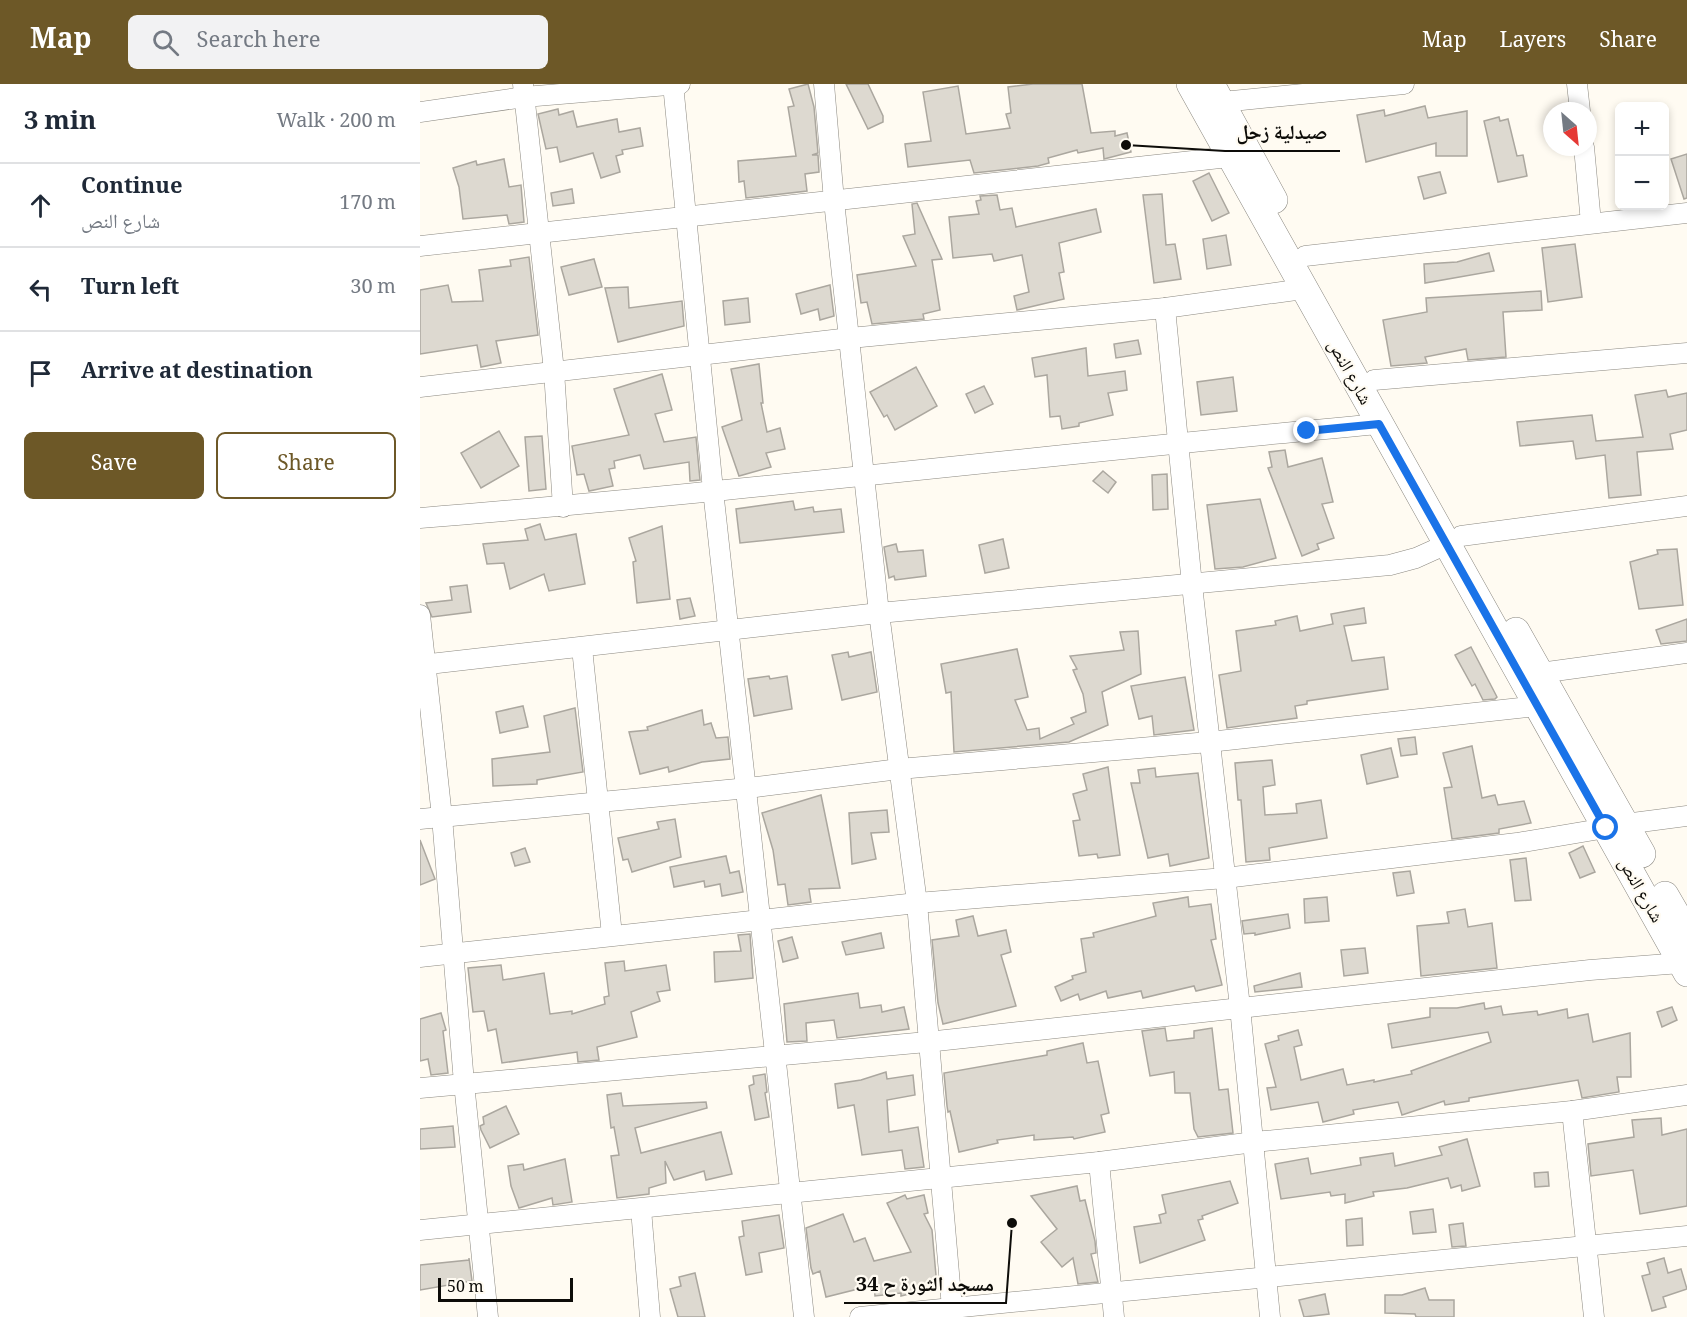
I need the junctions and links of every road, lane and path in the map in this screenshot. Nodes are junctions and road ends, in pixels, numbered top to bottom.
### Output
1 (673, 84) edge
2 (680, 84) edge
3 (824, 84) edge
4 (1190, 84) edge
5 (1404, 84) edge
6 (1578, 84) edge
7 (524, 91) edge
8 (1216, 93) edge
9 (1579, 102) edge
10 (420, 112) edge
11 (1585, 156) edge
12 (1229, 157) junction
13 (834, 201) junction
14 (1687, 213) edge
15 (686, 215) junction
16 (1591, 223) junction
17 (538, 233) junction
18 (420, 246) edge
19 (1305, 256) junction
20 (1304, 289) junction
21 (1165, 308) junction
22 (850, 338) junction
23 (1687, 353) edge
24 (700, 354) junction
25 (554, 371) junction
26 (1374, 380) junction
27 (420, 387) edge
28 (1379, 424) junction
29 (1179, 442) junction
30 (864, 475) junction
31 (714, 490) junction
32 (1687, 506) edge
33 (563, 507) junction
34 (420, 518) edge
35 (1454, 540) junction
36 (1192, 585) junction
37 (879, 613) junction
38 (420, 615) edge
39 (729, 631) junction
40 (582, 648) junction
41 (1687, 653) edge
42 (422, 665) edge
43 (1540, 672) junction
44 (1537, 706) junction
45 (1209, 742) junction
46 (899, 769) junction
47 (748, 788) junction
48 (600, 802) junction
49 (1687, 816) edge
50 (442, 818) junction
51 (420, 819) edge
52 (1615, 826) junction
53 (1226, 878) junction
54 (917, 903) junction
55 (762, 919) junction
56 (1687, 933) edge
57 (612, 935) junction
58 (453, 952) junction
59 (420, 957) edge
60 (1684, 968) edge
61 (1240, 1007) junction
62 (927, 1042) junction
63 (777, 1054) junction
64 (464, 1083) junction
65 (420, 1088) edge
66 (1687, 1095) edge
67 (1572, 1111) junction
68 (1254, 1142) junction
69 (1099, 1162) junction
70 (940, 1178) junction
71 (789, 1193) junction
72 (641, 1209) junction
73 (480, 1224) junction
74 (420, 1230) edge
75 (1687, 1236) edge
76 (1586, 1246) junction
77 (1267, 1277) junction
78 (1112, 1291) junction
79 (952, 1308) junction
80 (488, 1317) edge
81 (650, 1317) edge
82 (804, 1317) edge
83 (860, 1317) edge
84 (1114, 1317) edge
85 (1270, 1317) edge
86 (1594, 1317) edge

1 - 2 street
1 - 7 street
1 - 15 street
3 - 13 street
4 - 12 main road, شارع النص
5 - 8 street
6 - 9 street
7 - 10 street
7 - 17 street
8 - 19 main road, شارع النص
11 - 16 street
12 - 13 street
12 - 20 main road, شارع النص
13 - 15 street
13 - 22 street
14 - 16 street
15 - 17 street
15 - 24 street
16 - 19 street
17 - 18 street
17 - 25 street
19 - 26 main road, شارع النص
20 - 21 street
20 - 28 main road, شارع النص
21 - 22 street
21 - 29 street
22 - 24 street
22 - 30 street
23 - 26 street
24 - 25 street
24 - 31 street
25 - 27 street
25 - 33 street
26 - 35 main road, شارع النص
28 - 29 street
28 - 35 main road, شارع النص
29 - 30 street
29 - 36 street
30 - 31 street
30 - 37 street
31 - 33 street
31 - 39 street
32 - 35 street
33 - 34 street
35 - 36 street
35 - 43 main road, شارع النص
35 - 44 main road, شارع النص
36 - 37 street
36 - 45 street
37 - 39 street
37 - 46 street
38 - 42 street
39 - 40 street
39 - 47 street
40 - 42 street
40 - 48 street
41 - 43 street
42 - 50 street
43 - 52 main road, شارع النص
44 - 45 street
44 - 52 main road, شارع النص
45 - 46 street
45 - 53 street
46 - 47 street
46 - 54 street
47 - 48 street
47 - 55 street
48 - 50 street
48 - 57 street
49 - 52 street
50 - 51 street
50 - 58 street
52 - 53 street
52 - 56 main road, شارع النص
52 - 60 main road, شارع النص
53 - 54 street
53 - 61 street
54 - 55 street
54 - 62 street
55 - 57 street
55 - 63 street
57 - 58 street
58 - 59 street
58 - 64 street
60 - 61 street
61 - 62 street
61 - 68 street
62 - 63 street
62 - 70 street
63 - 64 street
63 - 71 street
64 - 65 street
64 - 73 street
66 - 67 street
67 - 68 street
67 - 76 street
68 - 69 street
68 - 77 street
69 - 70 street
69 - 78 street
70 - 71 street
70 - 79 street
71 - 72 street
71 - 82 street
72 - 73 street
72 - 81 street
73 - 74 street
73 - 80 street
75 - 76 street
76 - 77 street
76 - 86 street
77 - 78 street
77 - 85 street
78 - 79 street
78 - 84 street
79 - 83 street

